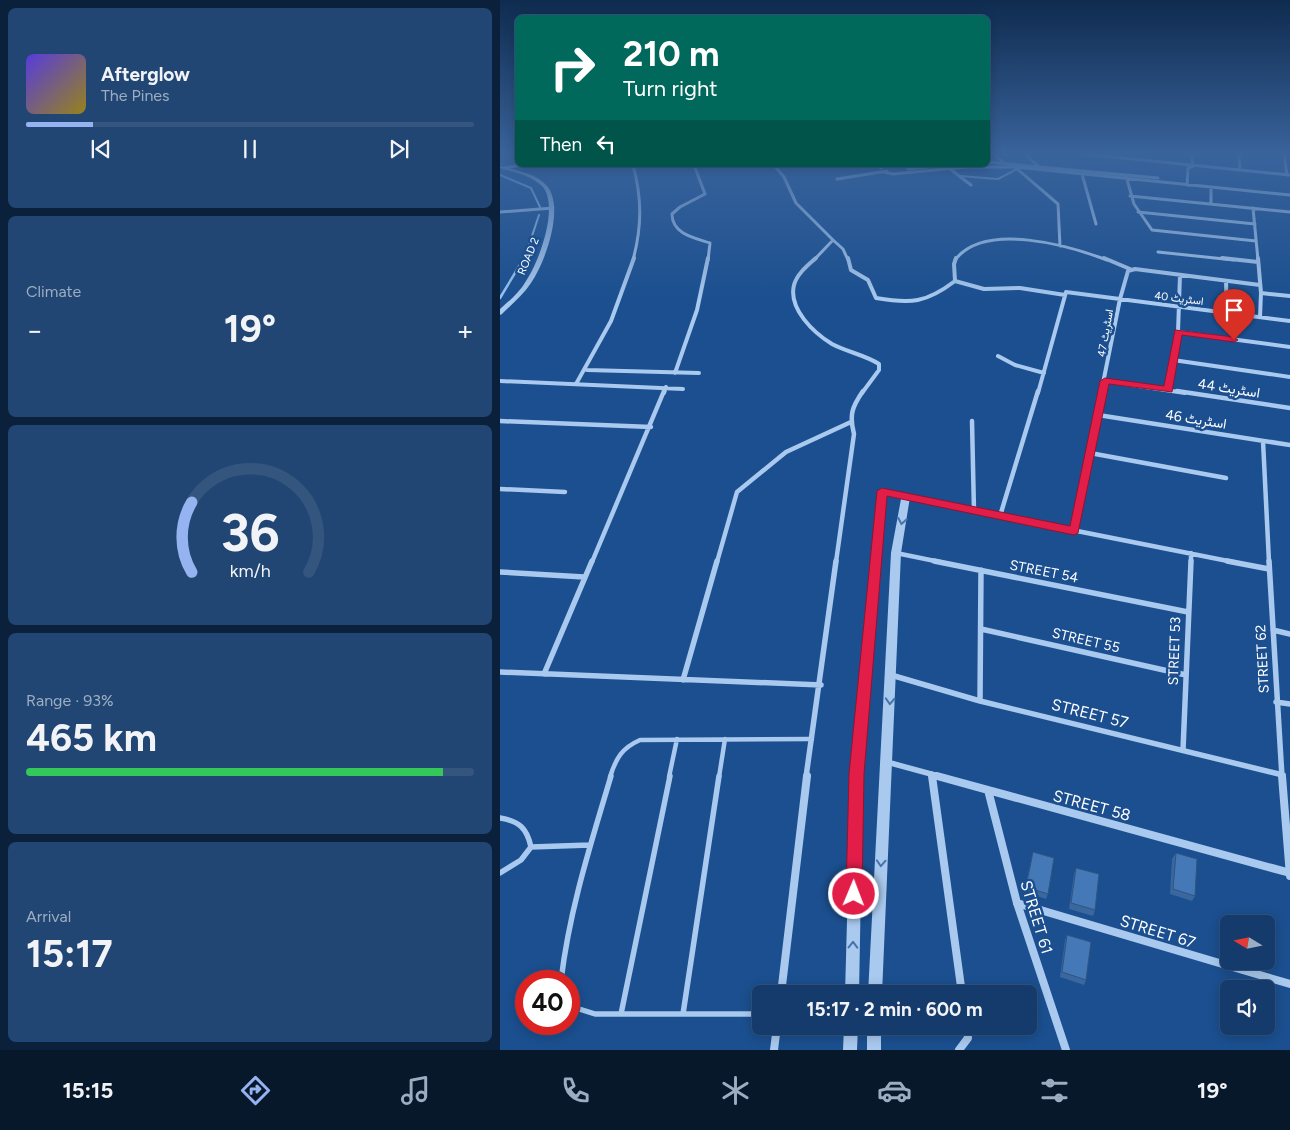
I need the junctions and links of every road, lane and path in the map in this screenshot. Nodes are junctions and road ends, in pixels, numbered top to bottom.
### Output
1 (552, 203) edge
2 (641, 203) edge
3 (688, 203) edge
4 (796, 203) edge
5 (1057, 203) edge
6 (1090, 203) edge
7 (1134, 203) edge
8 (1211, 203) edge
9 (553, 208) junction
10 (1253, 208) junction
11 (1138, 212) junction
12 (1290, 212) edge
13 (500, 213) edge
14 (1096, 224) dead end
15 (1255, 224) junction
16 (833, 240) junction
17 (1256, 241) junction
18 (1060, 246) junction
19 (1158, 252) dead end
20 (1258, 262) junction
21 (1130, 269) junction
22 (1180, 275) junction
23 (1226, 281) junction
24 (955, 282) junction
25 (1260, 285) junction
26 (1065, 293) junction
27 (1260, 293) junction
28 (1290, 296) edge
29 (1120, 299) junction
30 (1179, 306) junction
31 (500, 313) edge
32 (1227, 313) junction
33 (1260, 317) junction
34 (1290, 321) edge
35 (1178, 332) junction
36 (1290, 347) edge
37 (998, 356) dead end
38 (1173, 360) junction
39 (587, 370) junction
40 (675, 373) junction
41 (699, 373) dead end
42 (1044, 373) junction
43 (1290, 377) edge
44 (500, 381) edge
45 (1105, 381) junction
46 (576, 384) junction
47 (666, 388) junction
48 (683, 388) dead end
49 (1168, 390) junction
50 (1290, 408) edge
51 (1098, 415) junction
52 (500, 421) edge
53 (972, 421) dead end
54 (851, 422) junction
55 (651, 427) junction
56 (1263, 441) junction
57 (1290, 445) edge
58 (1090, 453) junction
59 (1226, 478) dead end
60 (500, 490) edge
61 (565, 492) dead end
62 (906, 497) junction
63 (974, 511) junction
64 (1000, 516) junction
65 (1074, 531) junction
66 (896, 553) junction
67 (1191, 553) junction
68 (1269, 569) junction
69 (981, 570) junction
70 (500, 572) edge
71 (584, 577) junction
72 (1188, 612) junction
73 (981, 629) junction
74 (1273, 630) junction
75 (1290, 634) edge
76 (500, 672) edge
77 (544, 674) junction
78 (891, 675) junction
79 (1186, 675) junction
80 (683, 680) junction
81 (821, 686) junction
82 (980, 700) junction
83 (1276, 702) junction
84 (1290, 704) edge
85 (677, 739) junction
86 (725, 739) junction
87 (814, 739) junction
88 (1183, 750) junction
89 (887, 761) junction
90 (932, 774) junction
91 (1283, 775) junction
92 (988, 790) junction
93 (500, 818) edge
94 (590, 845) junction
95 (531, 847) junction
96 (500, 873) edge
97 (1290, 874) edge
98 (1017, 903) junction
99 (562, 970) edge
100 (1290, 984) edge
101 (782, 985) edge
102 (852, 985) edge
103 (875, 985) edge
104 (961, 985) edge
105 (580, 1009) edge
106 (621, 1014) junction
107 (683, 1014) junction
108 (752, 1014) edge
109 (776, 1035) edge
110 (851, 1035) edge
111 (874, 1035) edge
112 (968, 1035) edge
113 (774, 1050) edge
114 (850, 1050) edge
115 (874, 1050) edge
116 (959, 1050) edge
117 (1066, 1050) edge

1 - 9 street
2 - 39 street
3 - 40 street
4 - 16 street
5 - 18 street
6 - 14 street
7 - 11 street
8 - 10 street
9 - 13 street
9 - 31 street, ROAD 2
10 - 12 street
10 - 15 street
11 - 15 street
11 - 17 street
15 - 17 street
16 - 24 street
16 - 54 street
17 - 20 street
18 - 21 street
18 - 24 street
19 - 20 street
20 - 25 street
21 - 22 street
21 - 29 street, اسٹریٹ 47
22 - 23 street
22 - 30 street
23 - 25 street
23 - 32 street
24 - 26 street, اسٹریٹ 40
25 - 27 street
26 - 29 street, اسٹریٹ 40
26 - 42 street
27 - 28 street
27 - 33 street
29 - 30 street, اسٹریٹ 40
29 - 45 street, اسٹریٹ 47
30 - 32 street, اسٹریٹ 40
30 - 35 street
32 - 33 street, اسٹریٹ 40
33 - 34 street, اسٹریٹ 40
35 - 36 street
35 - 38 street
37 - 42 street
38 - 43 street
38 - 49 street
39 - 40 street
39 - 46 street
40 - 41 street
42 - 64 street
44 - 46 street
45 - 49 street, اسٹریٹ 44
45 - 51 street, اسٹریٹ 47
46 - 47 street
47 - 48 street
47 - 55 street
49 - 50 street, اسٹریٹ 44
51 - 56 street, اسٹریٹ 46
51 - 58 street, اسٹریٹ 47
52 - 55 street
53 - 63 street
54 - 80 street
54 - 81 street
55 - 71 street
56 - 57 street, اسٹریٹ 46
56 - 68 street, STREET 62
58 - 59 street
58 - 65 street, اسٹریٹ 47
60 - 61 street
62 - 63 street
62 -> 66 street
102 -> 62 street
63 - 64 street
64 - 65 street
65 - 67 street
66 - 69 street, STREET 54
66 - 78 street
67 - 68 street
67 - 72 street, STREET 53
68 - 74 street, STREET 62
69 - 72 street, STREET 54
69 - 73 street
70 - 71 street
71 - 77 street
72 - 79 street, STREET 53
73 - 79 street, STREET 55
73 - 82 street
74 - 75 street
74 - 83 street, STREET 62
76 - 77 street
77 - 80 street
78 - 82 street, STREET 57
78 -> 89 street
79 - 88 street, STREET 53
80 - 81 street
81 - 87 street
82 - 88 street, STREET 57
83 - 84 street
83 - 91 street, STREET 62
85 - 86 lane
85 - 94 lane
85 - 106 lane
86 - 87 lane
86 - 107 lane
87 - 101 street
88 - 91 street, STREET 57
89 - 90 street, STREET 58
89 -> 103 street
90 - 92 street, STREET 58
90 - 104 street
91 - 97 street, STREET 62
92 - 97 street, STREET 58
92 - 98 street, STREET 61
93 - 95 lane
94 - 95 lane
94 - 99 lane
95 - 96 lane
98 - 100 street, STREET 67
98 - 117 street, STREET 61
105 - 106 lane
106 - 107 lane
107 - 108 lane
109 - 113 street
110 - 114 street
111 - 115 street
112 - 116 street

